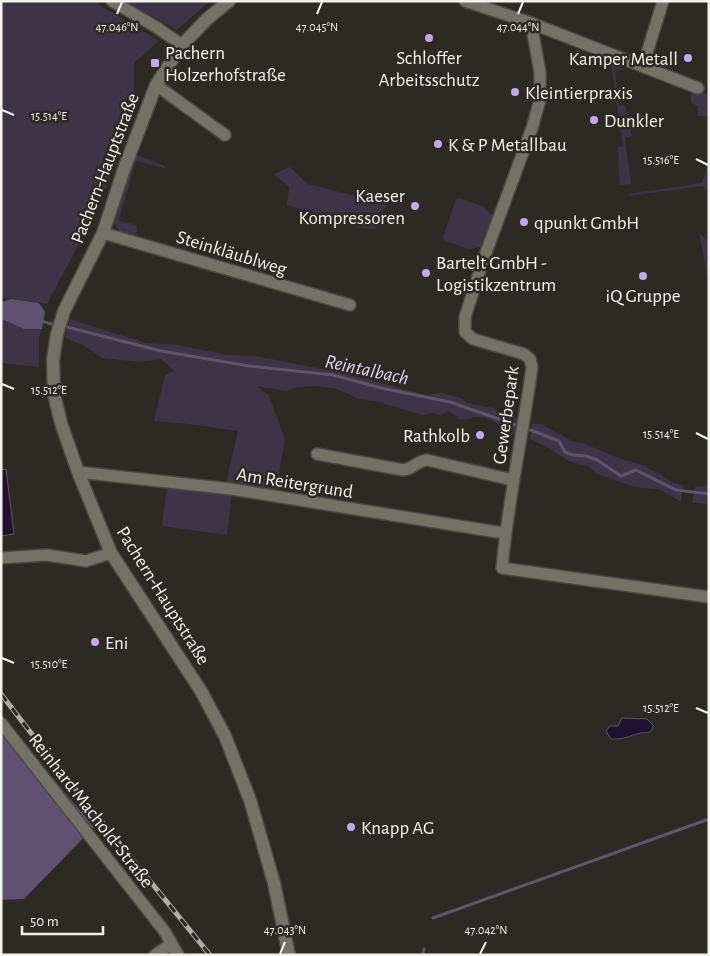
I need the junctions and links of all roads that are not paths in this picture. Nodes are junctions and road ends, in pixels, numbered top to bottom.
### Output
1 (112, 1) edge
2 (229, 1) edge
3 (465, 1) edge
4 (663, 1) edge
5 (531, 23) junction
6 (182, 45) junction
7 (643, 66) junction
8 (156, 85) junction
9 (698, 88) dead end
10 (225, 134) dead end
11 (103, 233) junction
12 (350, 305) dead end
13 (317, 454) dead end
14 (78, 472) junction
15 (513, 480) junction
16 (505, 532) junction
17 (111, 553) junction
18 (1, 558) edge
19 (709, 597) edge
20 (1, 723) edge
21 (171, 944) junction
22 (155, 955) edge
23 (178, 955) edge
24 (289, 955) edge

1 - 6 street
2 - 6 main road, Pachern-Hauptstraße
3 - 5 street
4 - 7 street
5 - 7 street
5 - 15 street, Gewerbepark
6 - 8 main road, Pachern-Hauptstraße
7 - 9 street
8 - 10 street, Pachern-Hauptstraße
8 - 11 main road, Pachern-Hauptstraße
11 - 12 street, Steinkläublweg
11 - 14 main road, Pachern-Hauptstraße
13 - 15 street
14 - 16 street, Am Reitergrund
14 - 17 main road, Pachern-Hauptstraße
15 - 16 street, Gewerbepark
16 - 19 street, Gewerbepark
17 - 18 street
17 - 24 main road, Pachern-Hauptstraße
20 - 21 street, Reinhard Machold-Straße
21 - 22 street
21 - 23 street, Reinhard Machold-Straße

